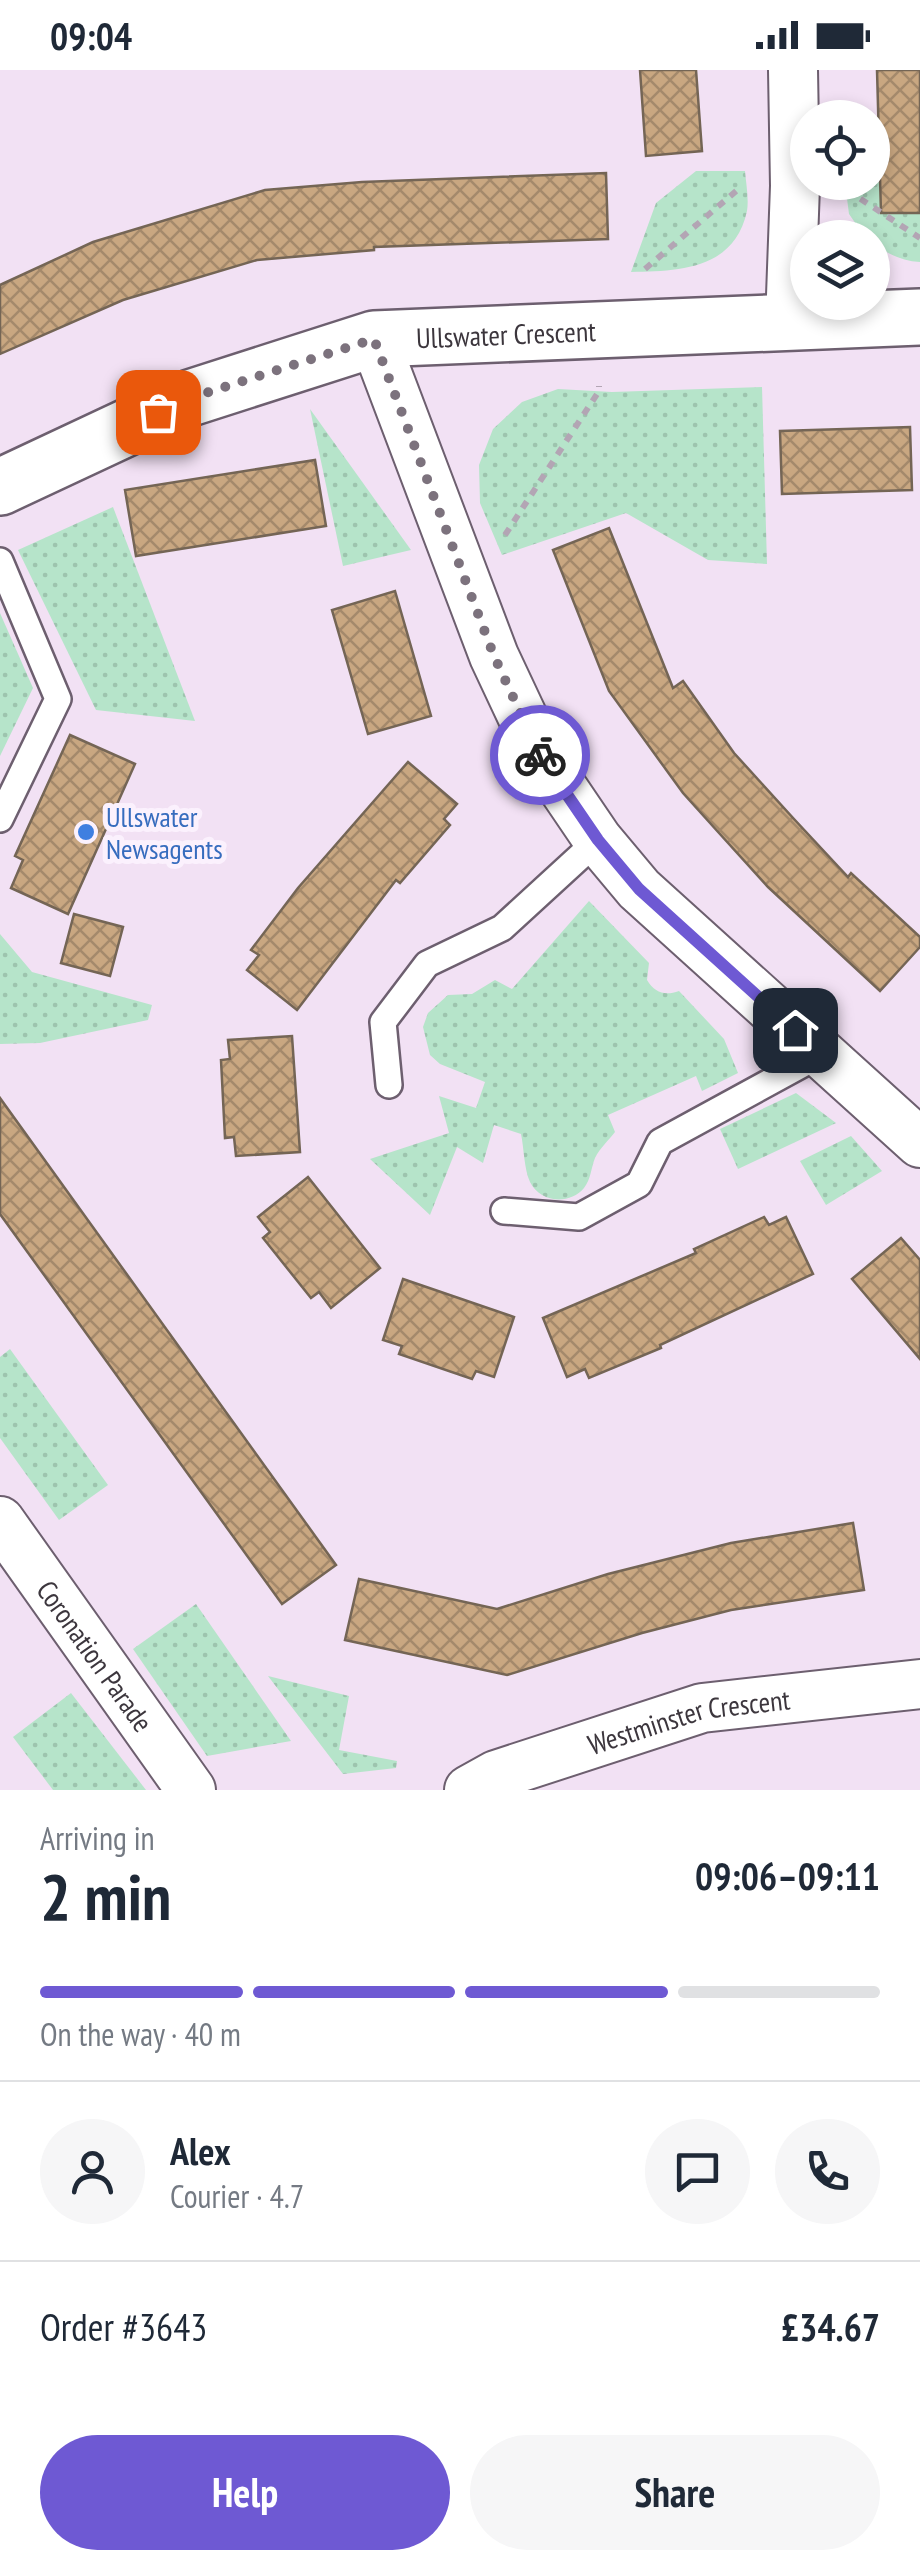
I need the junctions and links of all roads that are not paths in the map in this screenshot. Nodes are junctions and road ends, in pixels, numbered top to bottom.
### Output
1 (794, 70) edge
2 (920, 317) edge
3 (790, 323) junction
4 (374, 339) junction
5 (0, 487) edge
6 (0, 561) edge
7 (0, 819) edge
8 (598, 840) junction
9 (821, 1054) junction
10 (389, 1085) dead end
11 (920, 1143) edge
12 (504, 1211) dead end
13 (0, 1521) edge
14 (920, 1684) edge
15 (191, 1790) edge
16 (470, 1790) edge

1 - 3 street
2 - 3 street, Ullswater Crescent
3 - 4 street, Ullswater Crescent
4 - 5 street, Ullswater Crescent
4 - 8 street
6 - 7 lane
8 - 9 street
8 - 10 lane
9 - 11 street
9 - 12 lane
13 - 15 street, Coronation Parade
14 - 16 street, Westminster Crescent

